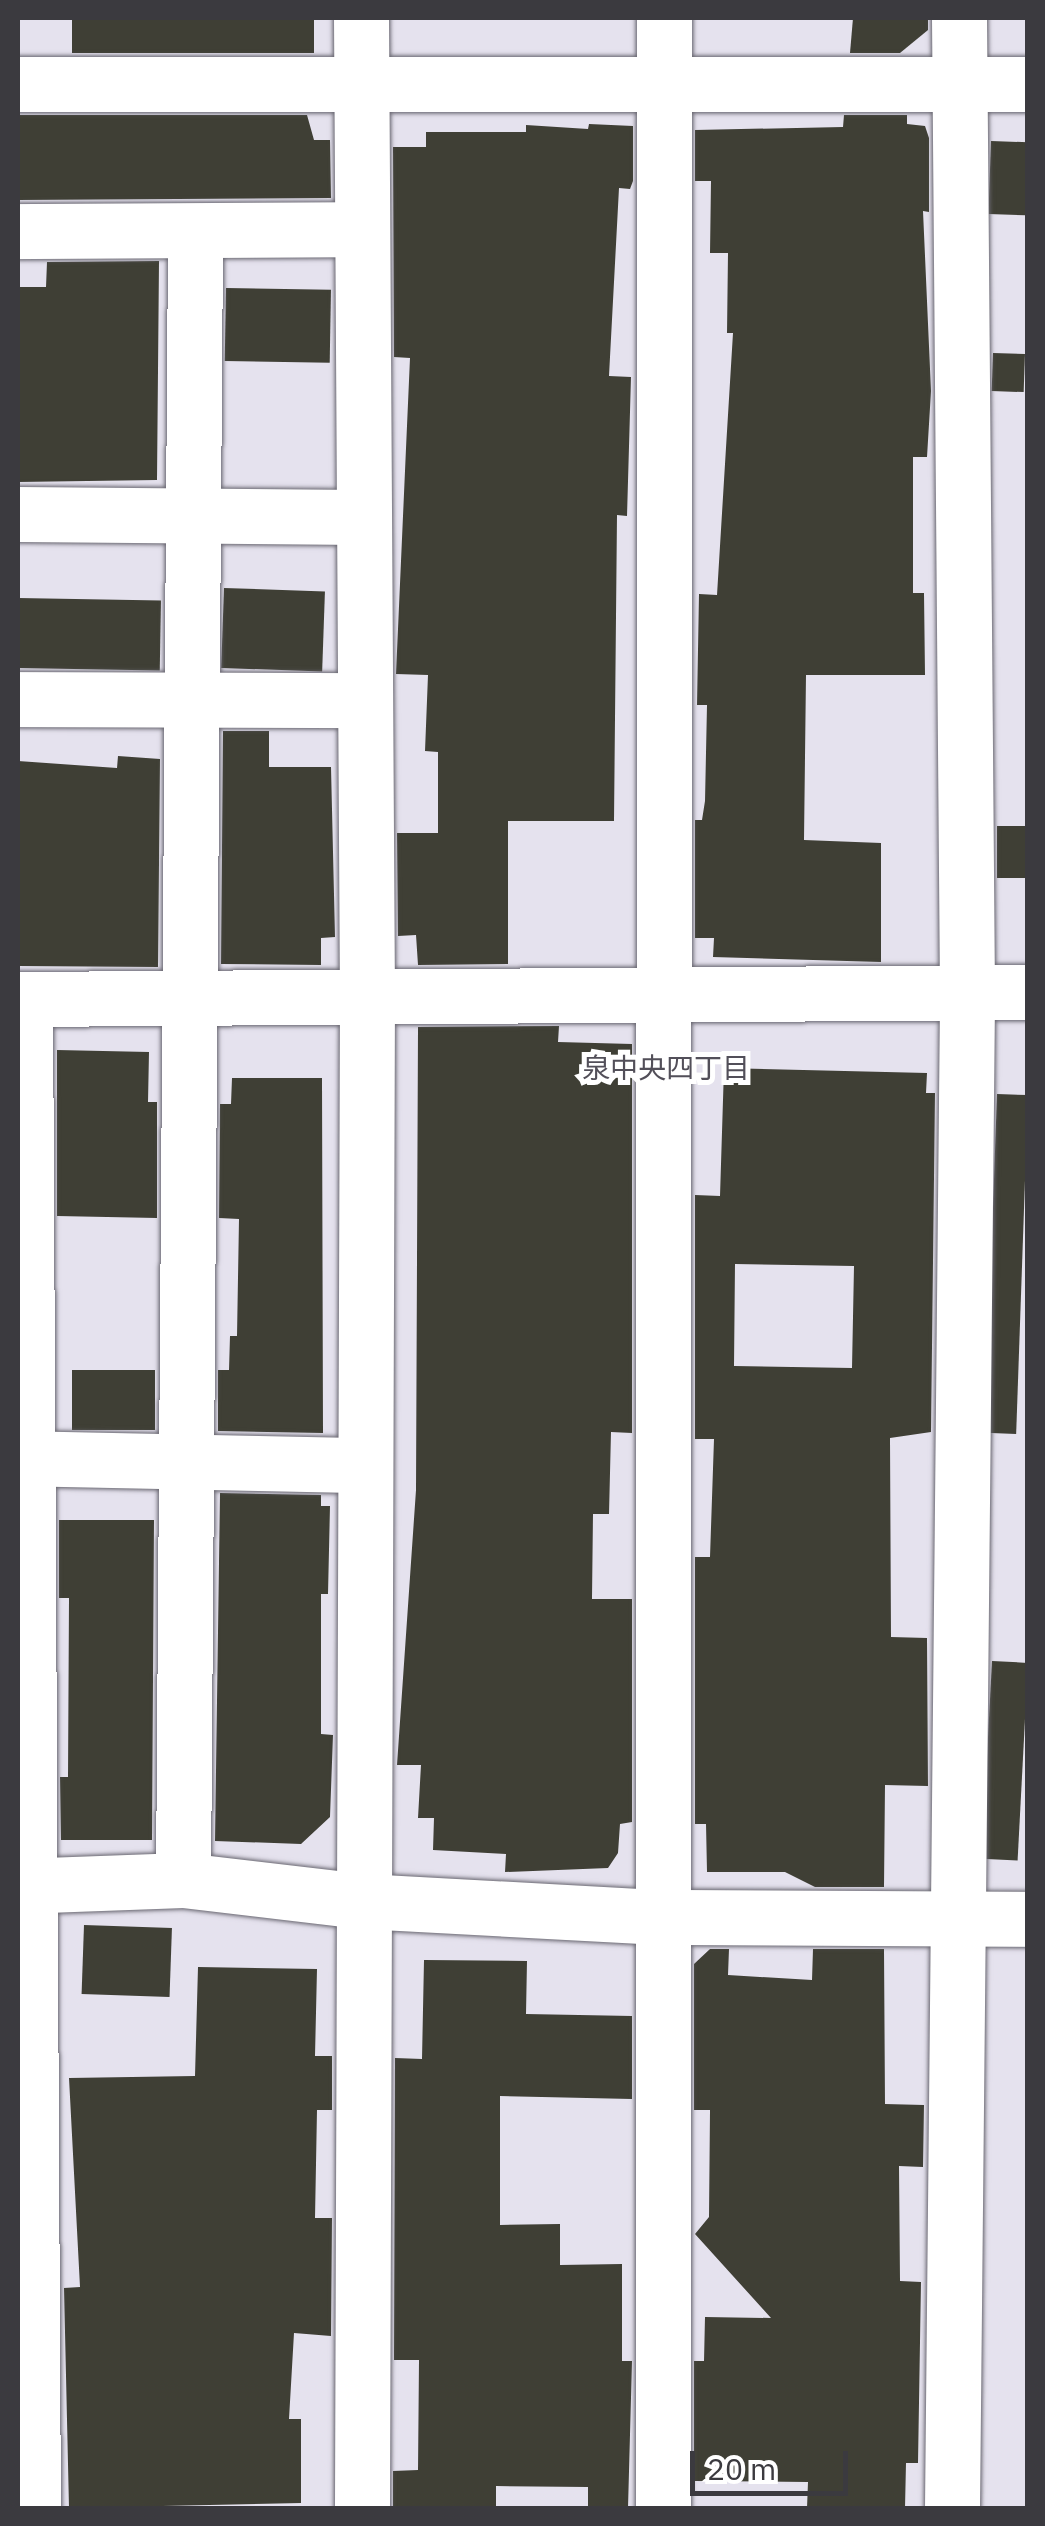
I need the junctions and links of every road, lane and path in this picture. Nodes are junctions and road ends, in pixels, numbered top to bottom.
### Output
1 (361, 18) edge
2 (664, 18) edge
3 (959, 18) edge
4 (664, 81) junction
5 (360, 82) junction
6 (18, 84) edge
7 (959, 84) junction
8 (1028, 84) edge
9 (360, 229) junction
10 (18, 231) edge
11 (195, 231) junction
12 (196, 513) junction
13 (18, 514) edge
14 (364, 517) junction
15 (18, 700) edge
16 (363, 700) junction
17 (194, 702) junction
18 (967, 992) junction
19 (1028, 992) edge
20 (366, 996) junction
21 (661, 998) junction
22 (192, 999) junction
23 (21, 1000) edge
24 (23, 1458) edge
25 (185, 1458) junction
26 (364, 1465) junction
27 (183, 1880) junction
28 (22, 1886) edge
29 (363, 1901) junction
30 (661, 1917) junction
31 (1028, 1920) edge
32 (956, 1921) junction
33 (33, 2508) edge
34 (362, 2508) edge
35 (662, 2508) edge
36 (952, 2508) edge

1 - 5 street
2 - 4 street
3 - 7 street
4 - 5 street
4 - 7 street
4 - 21 street
5 - 6 street
5 - 9 street
7 - 8 street
7 - 18 street
9 - 11 street
9 - 14 street
10 - 11 street
11 - 12 street
12 - 13 street
12 - 14 street
12 - 17 street
14 - 16 street
15 - 17 street
16 - 17 street
16 - 20 street
17 - 22 street
18 - 19 street
18 - 21 street
18 - 32 street
20 - 21 street
20 - 22 street
20 - 26 street
21 - 30 street
22 - 23 street
22 - 25 street
23 - 24 street
24 - 25 street
24 - 28 street
25 - 26 street
25 - 27 street
26 - 29 street
27 - 28 street
27 - 29 street
28 - 33 street
29 - 30 street
29 - 34 street
30 - 32 street
30 - 35 street
31 - 32 street
32 - 36 street

